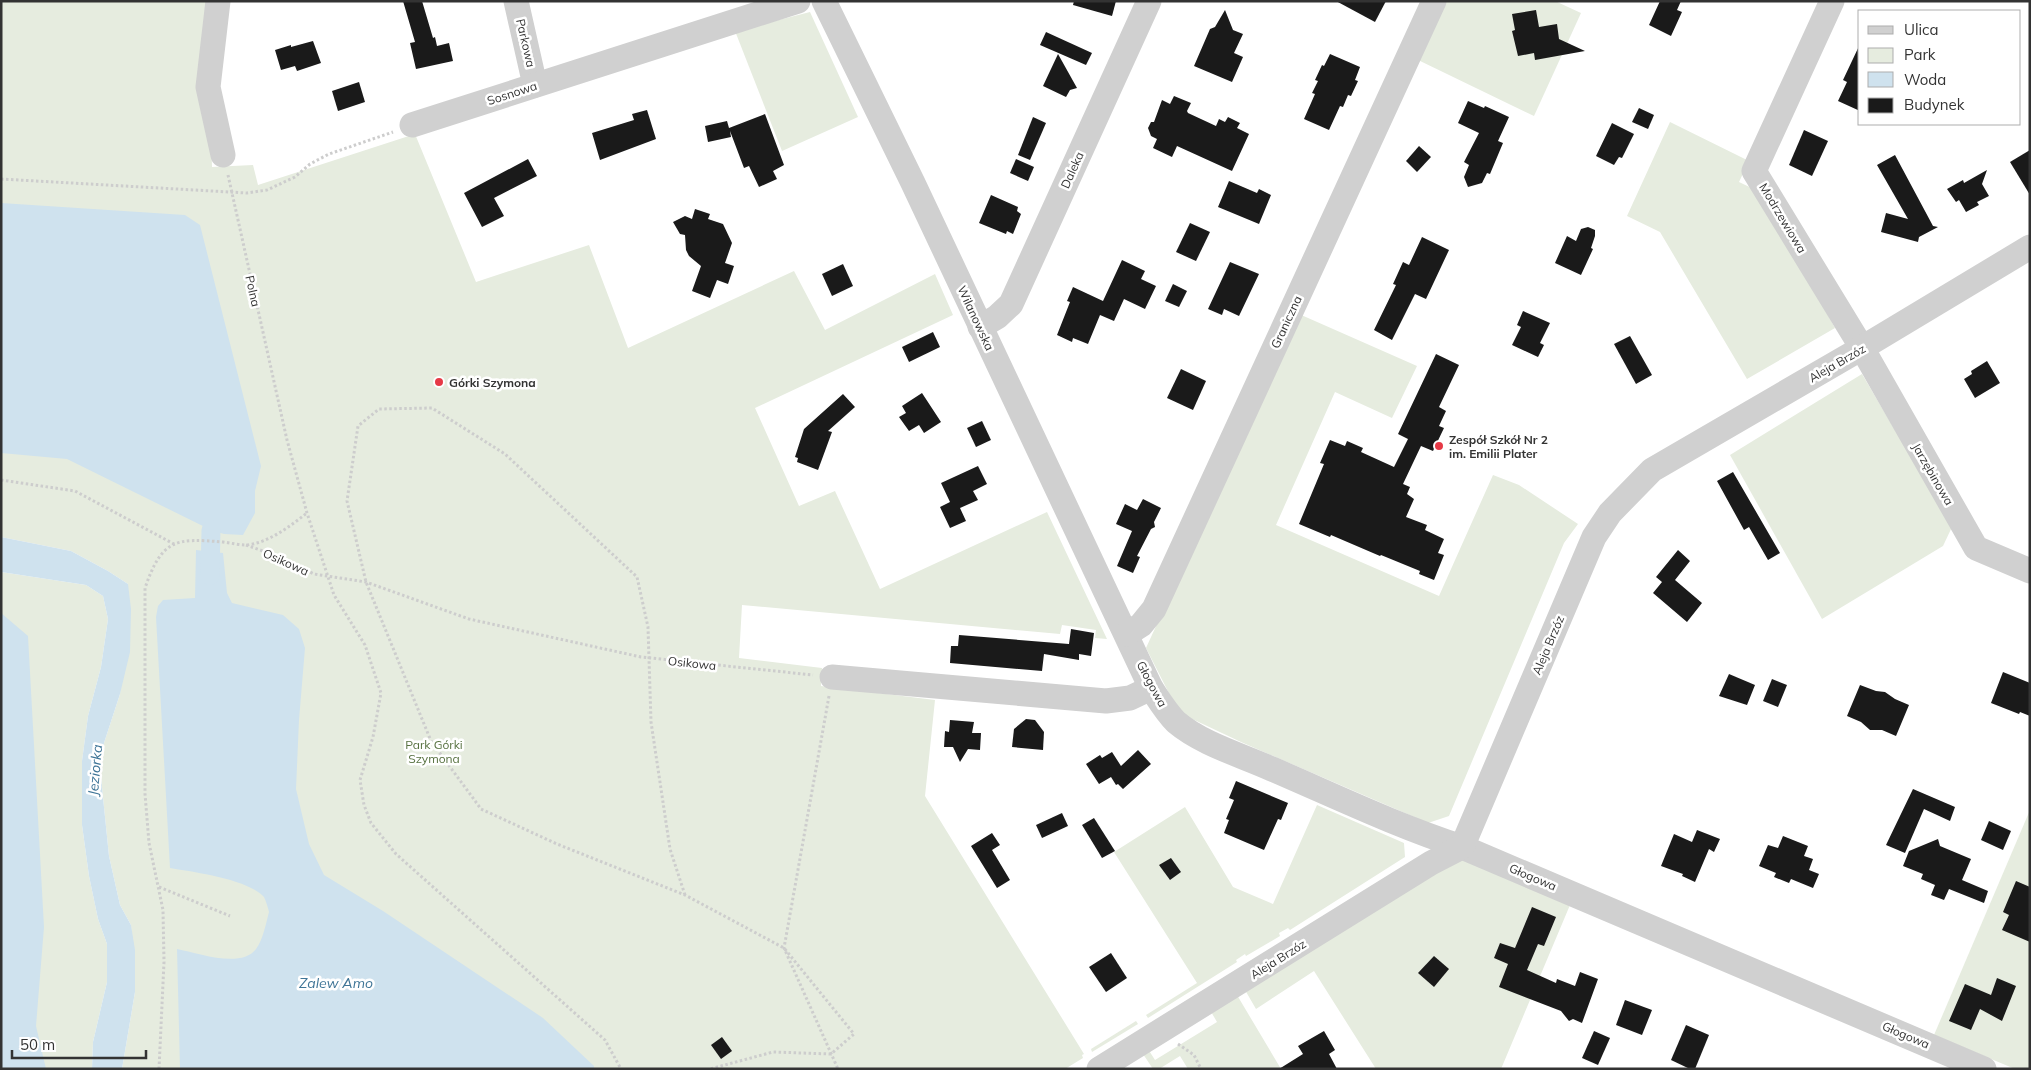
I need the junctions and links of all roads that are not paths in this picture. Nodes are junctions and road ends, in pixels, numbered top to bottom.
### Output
1 (218, 1) edge
2 (516, 1) edge
3 (798, 1) edge
4 (824, 1) edge
5 (1149, 1) edge
6 (1434, 1) edge
7 (1832, 1) edge
8 (536, 85) junction
9 (412, 125) road end
10 (223, 155) road end
11 (2030, 247) edge
12 (980, 327) junction
13 (1862, 348) junction
14 (2030, 571) edge
15 (1127, 634) junction
16 (832, 678) road end
17 (1151, 688) junction
18 (1462, 847) junction
19 (1099, 1069) edge
20 (1984, 1069) edge

1 - 10 street
2 - 8 street, Parkowa
3 - 8 street, Sosnowa
4 - 12 street, Wilanowska
5 - 12 street, Daleka
6 - 15 street, Graniczna
7 - 13 street, Modrzewiowa
8 - 9 street, Sosnowa
11 - 13 street, Aleja Brzóz
12 - 15 street, Wilanowska
13 - 14 street, Jarzębinowa
13 - 18 street, Aleja Brzóz
15 - 17 street, Głogowa
16 - 17 street
17 - 18 street, Głogowa
18 - 19 street, Aleja Brzóz
18 - 20 street, Głogowa

